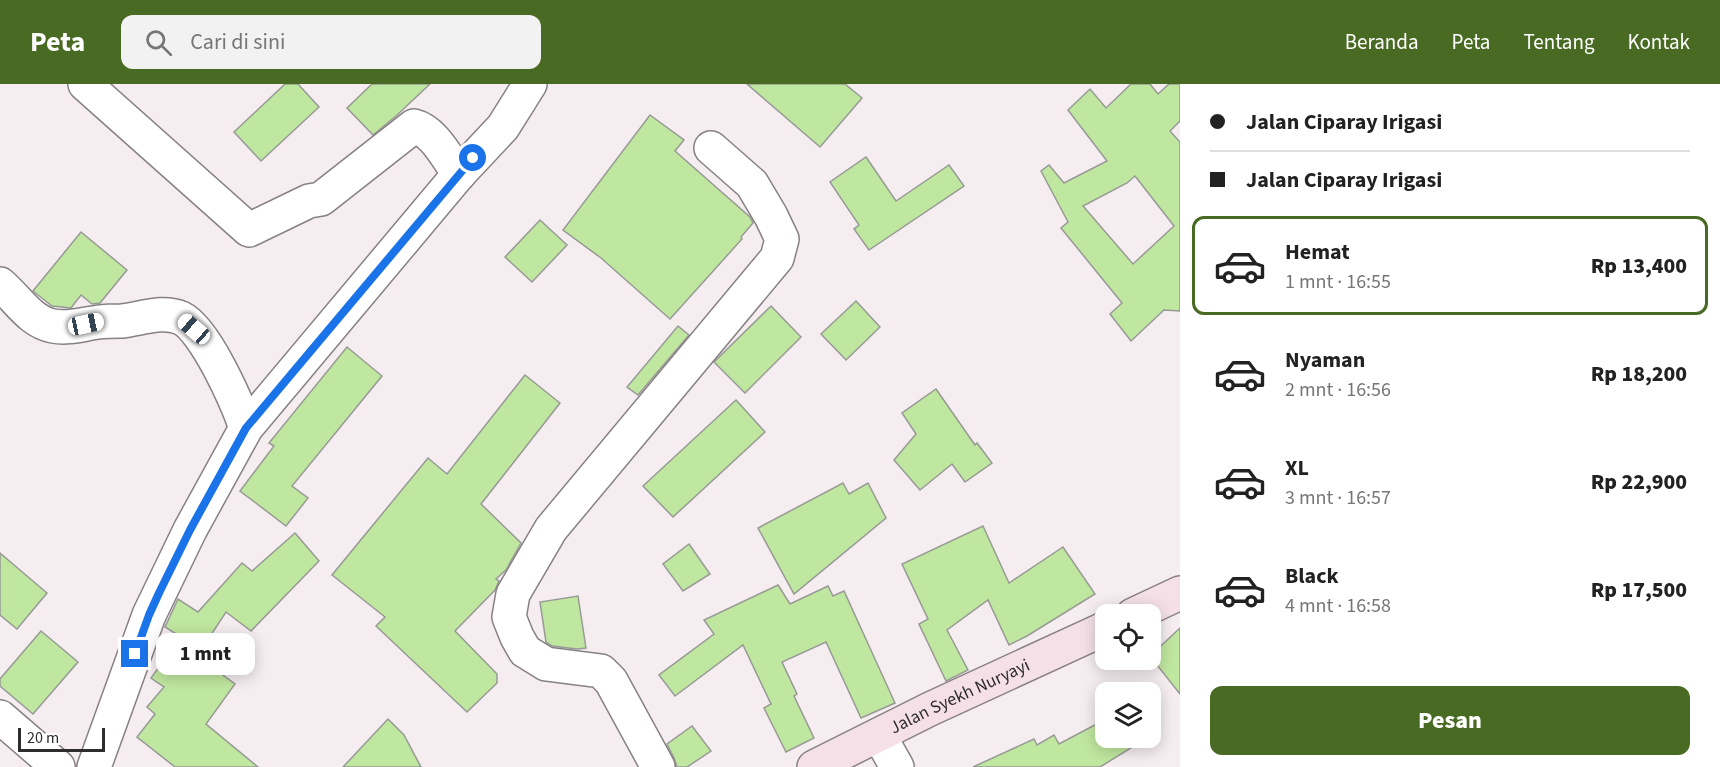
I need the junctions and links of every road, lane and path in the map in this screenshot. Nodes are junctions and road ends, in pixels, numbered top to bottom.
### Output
1 (85, 84) edge
2 (523, 87) edge
3 (711, 148) dead end
4 (459, 174) junction
5 (0, 284) edge
6 (243, 419) junction
7 (1180, 593) edge
8 (1156, 604) edge
9 (1095, 633) edge
10 (0, 717) edge
11 (879, 735) junction
12 (58, 767) edge
13 (94, 767) edge
14 (658, 767) edge
15 (814, 767) edge
16 (897, 767) edge

1 - 4 street
2 - 4 street
3 - 14 street
4 - 6 street
5 - 6 street
6 - 13 street
7 - 8 main road
9 - 11 main road, Jalan Syekh Nuryayi
10 - 12 street
11 - 15 main road, Jalan Syekh Nuryayi
11 - 16 street

